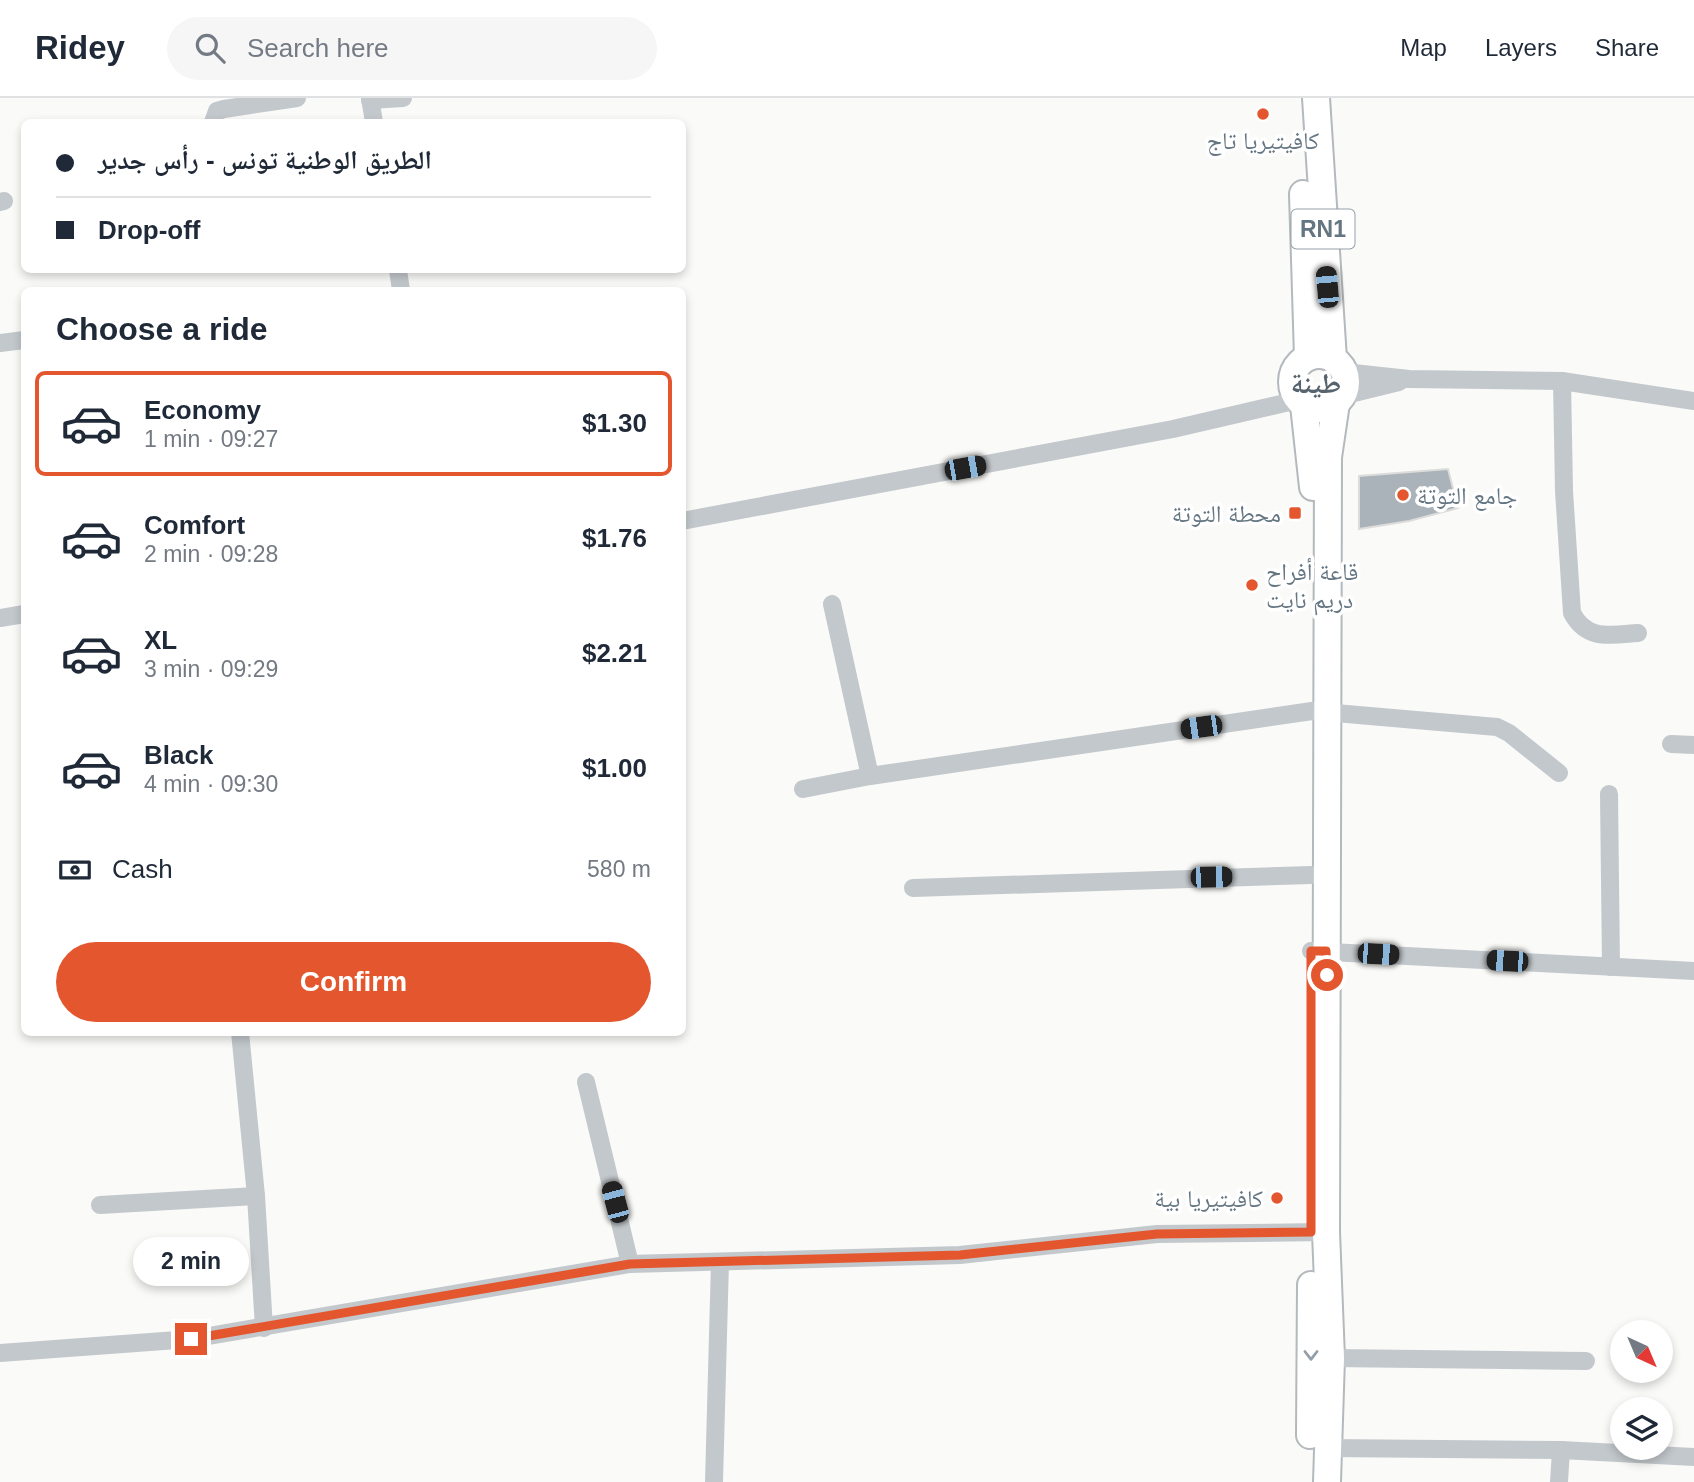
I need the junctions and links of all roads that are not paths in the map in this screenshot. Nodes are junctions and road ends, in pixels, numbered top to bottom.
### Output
1 (297, 98) edge
2 (403, 98) edge
3 (1299, 98) edge
4 (1316, 98) edge
5 (370, 99) edge
6 (214, 119) edge
7 (373, 119) edge
8 (21, 340) edge
9 (0, 343) edge
10 (1332, 377) junction
11 (1409, 379) junction
12 (1562, 382) junction
13 (1694, 401) edge
14 (1301, 402) junction
15 (686, 520) edge
16 (832, 604) dead end
17 (21, 614) edge
18 (0, 618) edge
19 (1638, 633) dead end
20 (1320, 711) junction
21 (1671, 744) dead end
22 (1694, 745) edge
23 (1559, 773) dead end
24 (870, 776) junction
25 (803, 789) dead end
26 (1609, 794) dead end
27 (1311, 876) junction
28 (913, 888) dead end
29 (1319, 951) junction
30 (1611, 967) junction
31 (1694, 971) edge
32 (240, 1036) edge
33 (586, 1082) dead end
34 (256, 1196) junction
35 (100, 1205) dead end
36 (1319, 1232) junction
37 (720, 1262) junction
38 (630, 1264) junction
39 (264, 1328) junction
40 (0, 1353) edge
41 (1331, 1358) junction
42 (1586, 1361) dead end
43 (1327, 1448) junction
44 (1561, 1450) junction
45 (1694, 1457) edge
46 (714, 1482) edge
47 (1310, 1482) edge
48 (1327, 1482) edge
49 (1559, 1482) edge

1 - 6 street
2 - 5 street
3 - 10 highway, RN1
4 - 10 highway, RN1
5 - 7 street
8 - 9 street
10 - 11 street
10 - 11 street
10 - 14 highway
10 - 14 highway, RN1
10 - 20 highway, RN1
11 - 12 street
12 - 13 street
12 - 19 street
14 - 15 street
14 - 20 highway, RN1
16 - 24 street
17 - 18 street
20 - 23 street
20 - 24 street
20 - 27 highway, RN1
20 - 29 highway, RN1
21 - 22 street
24 - 25 street
26 - 30 street
27 - 28 street
27 - 29 highway, RN1
29 - 30 street
29 - 36 highway, RN1
30 - 31 street
32 - 34 street
33 - 38 street
34 - 35 street
34 - 39 street
36 - 37 street
36 - 41 highway, RN1
36 -> 47 highway, RN1
37 - 38 street
37 - 46 street
38 - 39 street
39 - 40 street
41 - 42 street
41 - 43 highway, RN1
43 - 44 street
43 - 48 highway, RN1
44 - 45 street
44 - 49 street

